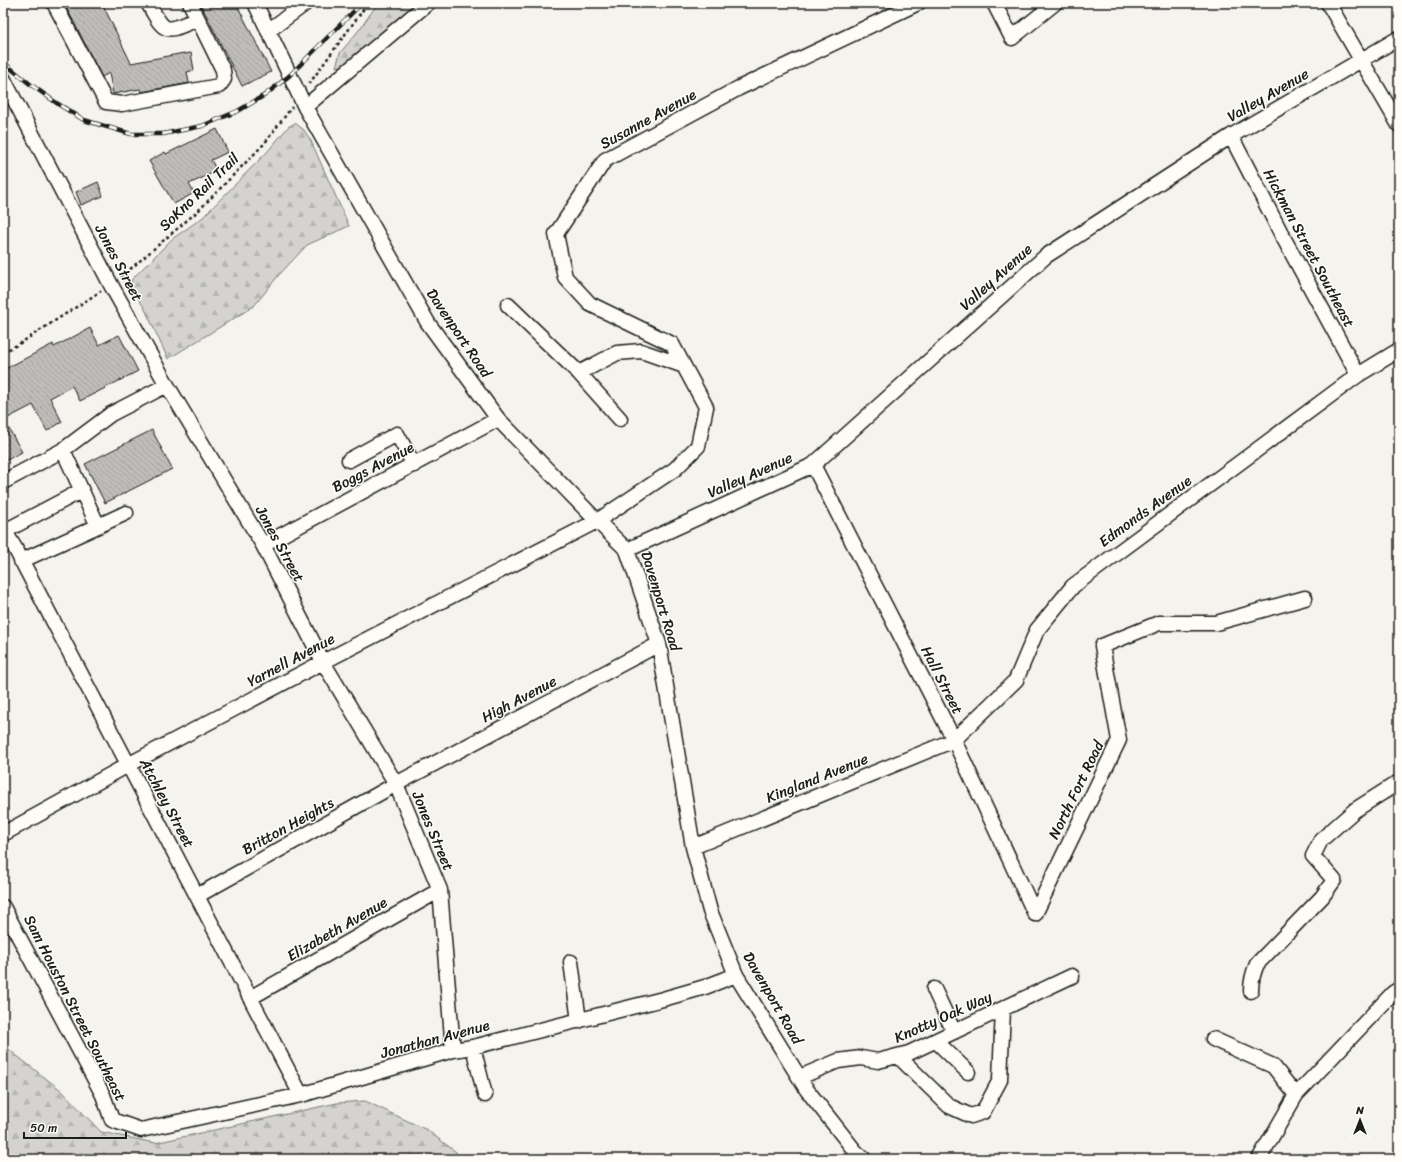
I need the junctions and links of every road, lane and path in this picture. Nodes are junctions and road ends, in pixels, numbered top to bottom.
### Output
1 (54, 3) edge
2 (148, 3) edge
3 (190, 3) edge
4 (255, 3) edge
5 (306, 3) edge
6 (368, 3) edge
7 (428, 3) edge
8 (918, 3) edge
9 (994, 3) edge
10 (1055, 3) edge
11 (1328, 3) edge
12 (198, 19) junction
13 (268, 31) junction
14 (1399, 38) edge
15 (1362, 60) junction
16 (5, 87) edge
17 (303, 101) junction
18 (1399, 125) edge
19 (1231, 136) junction
20 (111, 285) junction
21 (508, 305) dead end
22 (1399, 350) edge
23 (3, 352) edge
24 (684, 366) junction
25 (579, 373) junction
26 (1358, 375) junction
27 (167, 384) junction
28 (498, 419) junction
29 (620, 419) dead end
30 (63, 450) junction
31 (349, 460) dead end
32 (414, 465) junction
33 (813, 465) junction
34 (3, 482) edge
35 (81, 492) junction
36 (126, 513) dead end
37 (597, 522) junction
38 (98, 526) junction
39 (4, 529) edge
40 (263, 545) junction
41 (627, 550) junction
42 (13, 554) edge
43 (1305, 598) dead end
44 (659, 644) junction
45 (323, 662) junction
46 (954, 740) junction
47 (128, 765) junction
48 (1399, 782) edge
49 (396, 784) junction
50 (3, 834) edge
51 (693, 847) junction
52 (440, 890) junction
53 (197, 896) junction
54 (3, 907) edge
55 (1035, 914) joint
56 (571, 962) dead end
57 (736, 975) junction
58 (1072, 976) dead end
59 (934, 989) dead end
60 (1399, 990) edge
61 (1252, 991) dead end
62 (250, 998) junction
63 (1003, 1009) junction
64 (579, 1021) junction
65 (954, 1032) junction
66 (1213, 1039) dead end
67 (936, 1041) junction
68 (473, 1047) junction
69 (453, 1050) junction
70 (898, 1056) junction
71 (968, 1072) dead end
72 (800, 1077) junction
73 (301, 1095) junction
74 (484, 1095) dead end
75 (1296, 1095) junction
76 (141, 1130) joint
77 (864, 1159) edge
78 (1259, 1159) edge

1 - 12 street
2 - 12 street
3 - 12 street
4 - 13 street, Davenport Road
5 - 13 street
6 - 17 path, SoKno Rail Trail
7 - 17 street
8 - 24 street, Susanne Avenue
9 - 10 street
11 - 15 street
13 - 17 street, Davenport Road
14 - 15 street, Valley Avenue
15 - 18 street
15 - 19 street, Valley Avenue
16 - 20 street, Jones Street
17 - 20 path, SoKno Rail Trail
17 - 28 street, Davenport Road
19 - 26 street, Hickman Street Southeast
19 - 33 street, Valley Avenue
20 - 23 path, SoKno Rail Trail
20 - 27 street, Jones Street
21 - 25 street
22 - 26 street, Edmonds Avenue
24 - 25 street
24 - 37 street, Susanne Avenue
25 - 29 street
26 - 46 street, Edmonds Avenue
27 - 30 street
27 - 40 street, Jones Street
28 - 32 street, Boggs Avenue
28 - 37 street, Davenport Road
30 - 34 street
30 - 35 street
31 - 32 street
32 - 40 street, Boggs Avenue
33 - 41 street, Valley Avenue
33 - 46 street, Hall Street
35 - 38 street
35 - 39 street
36 - 38 street
37 - 41 street, Davenport Road
37 - 45 street, Yarnell Avenue
38 - 42 street
39 - 42 street, Atchley Street
40 - 45 street, Jones Street
41 - 44 street, Davenport Road
42 - 47 street, Atchley Street
43 - 55 street, North Fort Road
44 - 49 street, High Avenue
44 - 51 street, Davenport Road
45 - 47 street, Yarnell Avenue
45 - 49 street, Jones Street
46 - 51 street, Kingland Avenue
46 - 55 street, Hall Street
47 - 50 street, Yarnell Avenue
47 - 53 street, Atchley Street
48 - 61 street
49 - 52 street, Jones Street
49 - 53 street, Britton Heights
51 - 57 street, Davenport Road
52 - 62 street, Elizabeth Avenue
52 - 69 street, Jones Street
53 - 62 street, Atchley Street
54 - 76 street, Sam Houston Street Southeast
56 - 64 street
57 - 64 street, Jonathan Avenue
57 - 72 street, Davenport Road
58 - 63 street, Knotty Oak Way
59 - 65 street
60 - 75 street
62 - 73 street, Atchley Street
63 - 65 street, Knotty Oak Way
63 - 70 street
64 - 68 street, Jonathan Avenue
65 - 67 street, Knotty Oak Way
66 - 75 street
67 - 70 street, Knotty Oak Way
67 - 71 street
68 - 69 street, Jonathan Avenue
68 - 74 street
69 - 73 street, Jonathan Avenue
70 - 72 street, Knotty Oak Way
72 - 77 street, Davenport Road
73 - 76 street, Jonathan Avenue
75 - 78 street

